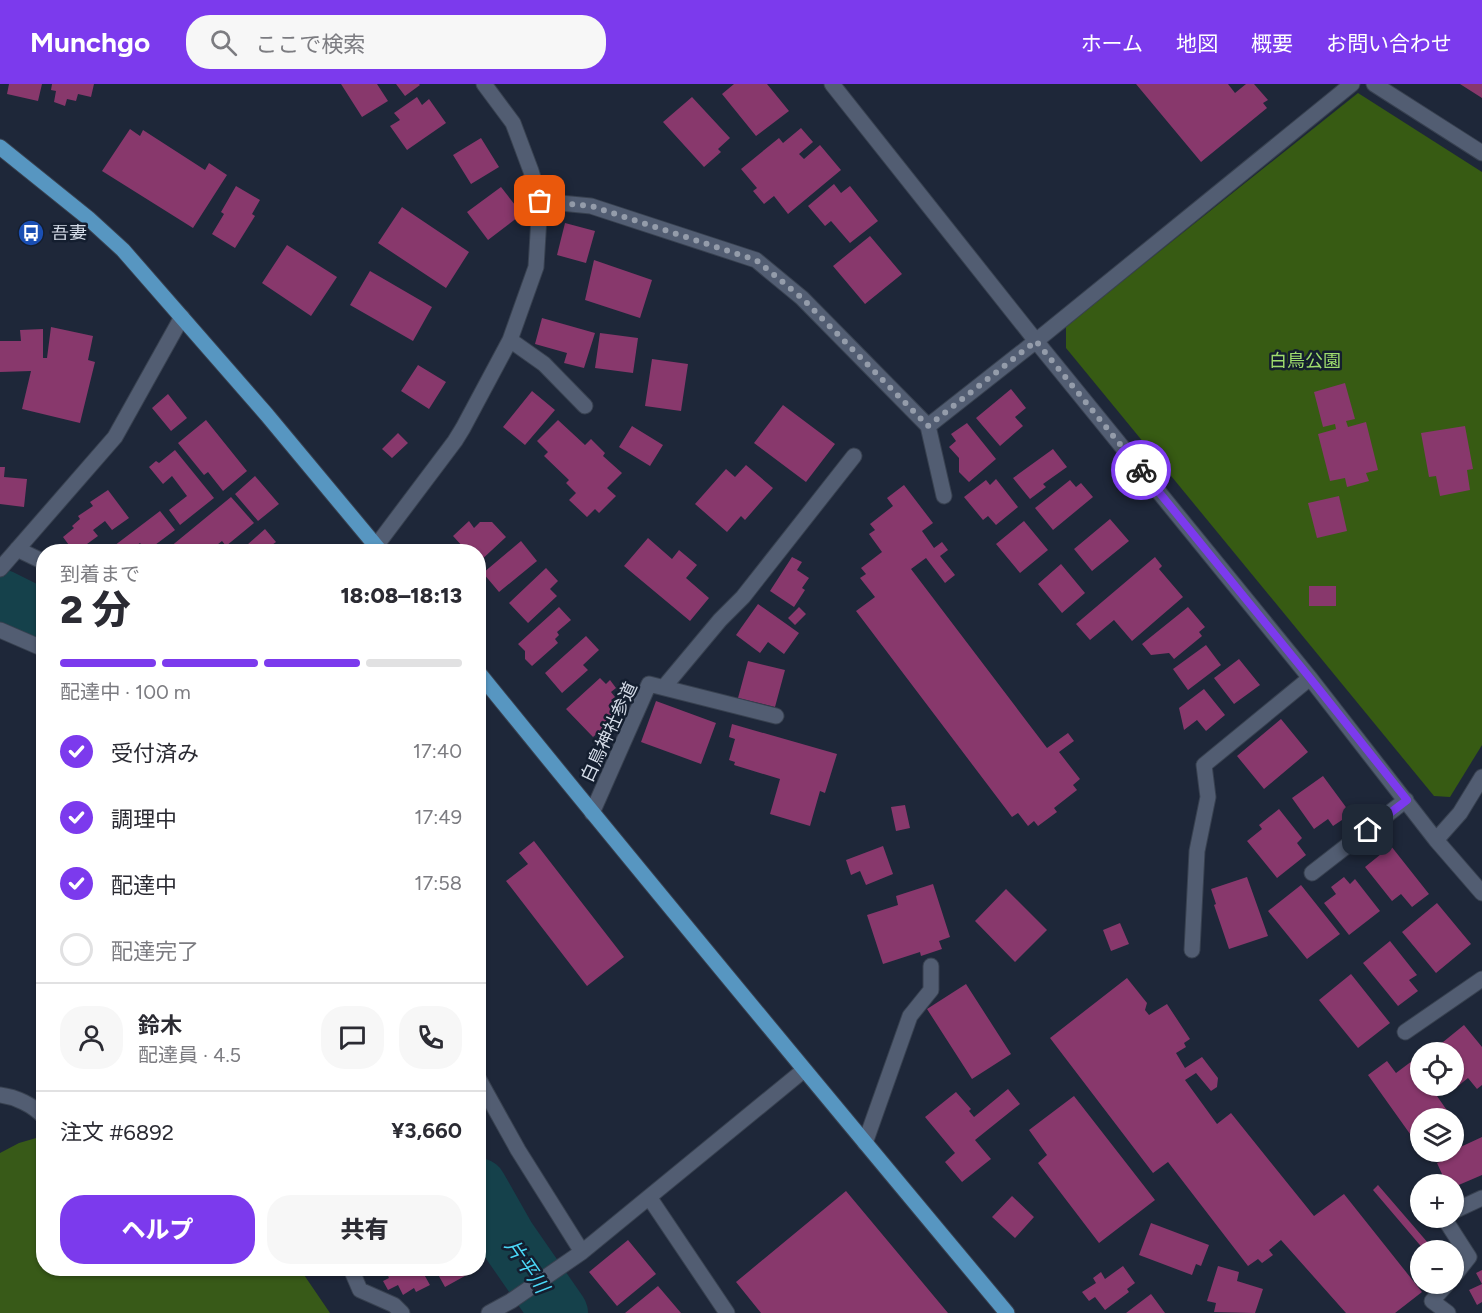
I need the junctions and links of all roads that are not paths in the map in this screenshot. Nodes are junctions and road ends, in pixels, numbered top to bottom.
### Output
1 (484, 84) edge
2 (832, 84) edge
3 (1352, 84) edge
4 (1374, 84) edge
5 (0, 147) edge
6 (1482, 153) edge
7 (540, 201) junction
8 (182, 317) junction
9 (510, 340) junction
10 (1036, 341) junction
11 (585, 406) dead end
12 (928, 426) junction
13 (854, 456) dead end
14 (944, 496) dead end
15 (375, 544) edge
16 (383, 544) edge
17 (18, 549) junction
18 (36, 558) edge
19 (1, 566) edge
20 (0, 630) edge
21 (36, 646) edge
22 (1310, 678) junction
23 (486, 686) edge
24 (664, 687) junction
25 (776, 716) dead end
26 (1482, 777) edge
27 (1407, 800) junction
28 (592, 813) junction
29 (1436, 840) junction
30 (1312, 873) dead end
31 (1482, 893) edge
32 (1192, 950) dead end
33 (931, 966) dead end
34 (1482, 979) edge
35 (1405, 1032) dead end
36 (804, 1070) junction
37 (486, 1092) edge
38 (0, 1095) edge
39 (36, 1109) edge
40 (865, 1143) junction
41 (649, 1197) junction
42 (1482, 1198) edge
43 (1464, 1206) edge
44 (1464, 1249) edge
45 (582, 1252) junction
46 (1464, 1263) edge
47 (354, 1276) edge
48 (1438, 1294) edge
49 (402, 1313) edge
50 (489, 1313) edge
51 (727, 1313) edge
52 (1007, 1313) edge
53 (1448, 1313) edge

1 - 7 street
2 - 10 street
3 - 10 street
4 - 6 street
5 - 8 main road
7 - 9 street
7 - 12 street
8 - 15 main road
8 - 17 street
9 - 11 street
9 - 16 street
10 - 12 street
10 - 22 street
12 - 14 street
13 - 24 street
17 - 18 street
17 - 19 street
20 - 21 street
22 - 27 street
22 - 32 street
23 - 28 main road
24 - 25 street, 白鳥神社参道
24 - 28 street, 白鳥神社参道
26 - 29 street
27 - 29 street
27 - 30 street
28 - 36 main road
29 - 31 street
33 - 40 street
34 - 35 street
36 - 40 main road
36 - 41 street
37 - 45 street
38 - 39 street
40 - 52 main road
41 - 45 street
41 - 51 street
42 - 43 street
44 - 46 street
45 - 50 street
47 - 49 street
48 - 53 street

